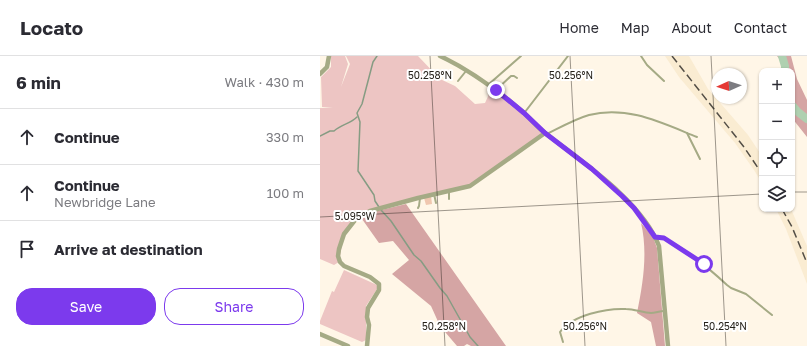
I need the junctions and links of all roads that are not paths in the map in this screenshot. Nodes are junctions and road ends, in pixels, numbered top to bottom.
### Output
1 (329, 56) edge
2 (440, 56) edge
3 (521, 56) edge
4 (568, 56) edge
5 (641, 56) edge
6 (466, 70) junction
7 (320, 74) edge
8 (517, 78) dead end
9 (458, 81) dead end
10 (664, 81) dead end
11 (488, 85) junction
12 (496, 90) junction
13 (524, 113) junction
14 (546, 133) junction
15 (687, 133) junction
16 (697, 137) dead end
17 (700, 159) dead end
18 (449, 190) junction
19 (434, 194) junction
20 (420, 197) junction
21 (449, 199) dead end
22 (436, 203) dead end
23 (418, 208) dead end
24 (655, 237) junction
25 (665, 310) junction
26 (772, 314) dead end
27 (320, 334) edge
28 (563, 342) dead end
29 (348, 346) edge
30 (367, 346) edge
31 (668, 346) edge

1 - 7 street
2 - 6 street
3 - 11 lane
4 - 13 lane
5 - 10 lane
6 - 9 lane
6 - 11 street
8 - 12 lane
11 - 12 street
12 - 13 street
13 - 14 street
14 - 15 lane
14 - 18 street
14 - 24 street
15 - 16 lane
15 - 17 lane
18 - 19 street
18 - 21 lane
19 - 20 street
19 - 22 lane
20 - 23 lane
20 - 30 street
24 - 25 street
24 - 26 lane
25 - 28 lane
25 - 31 street
27 - 29 street

